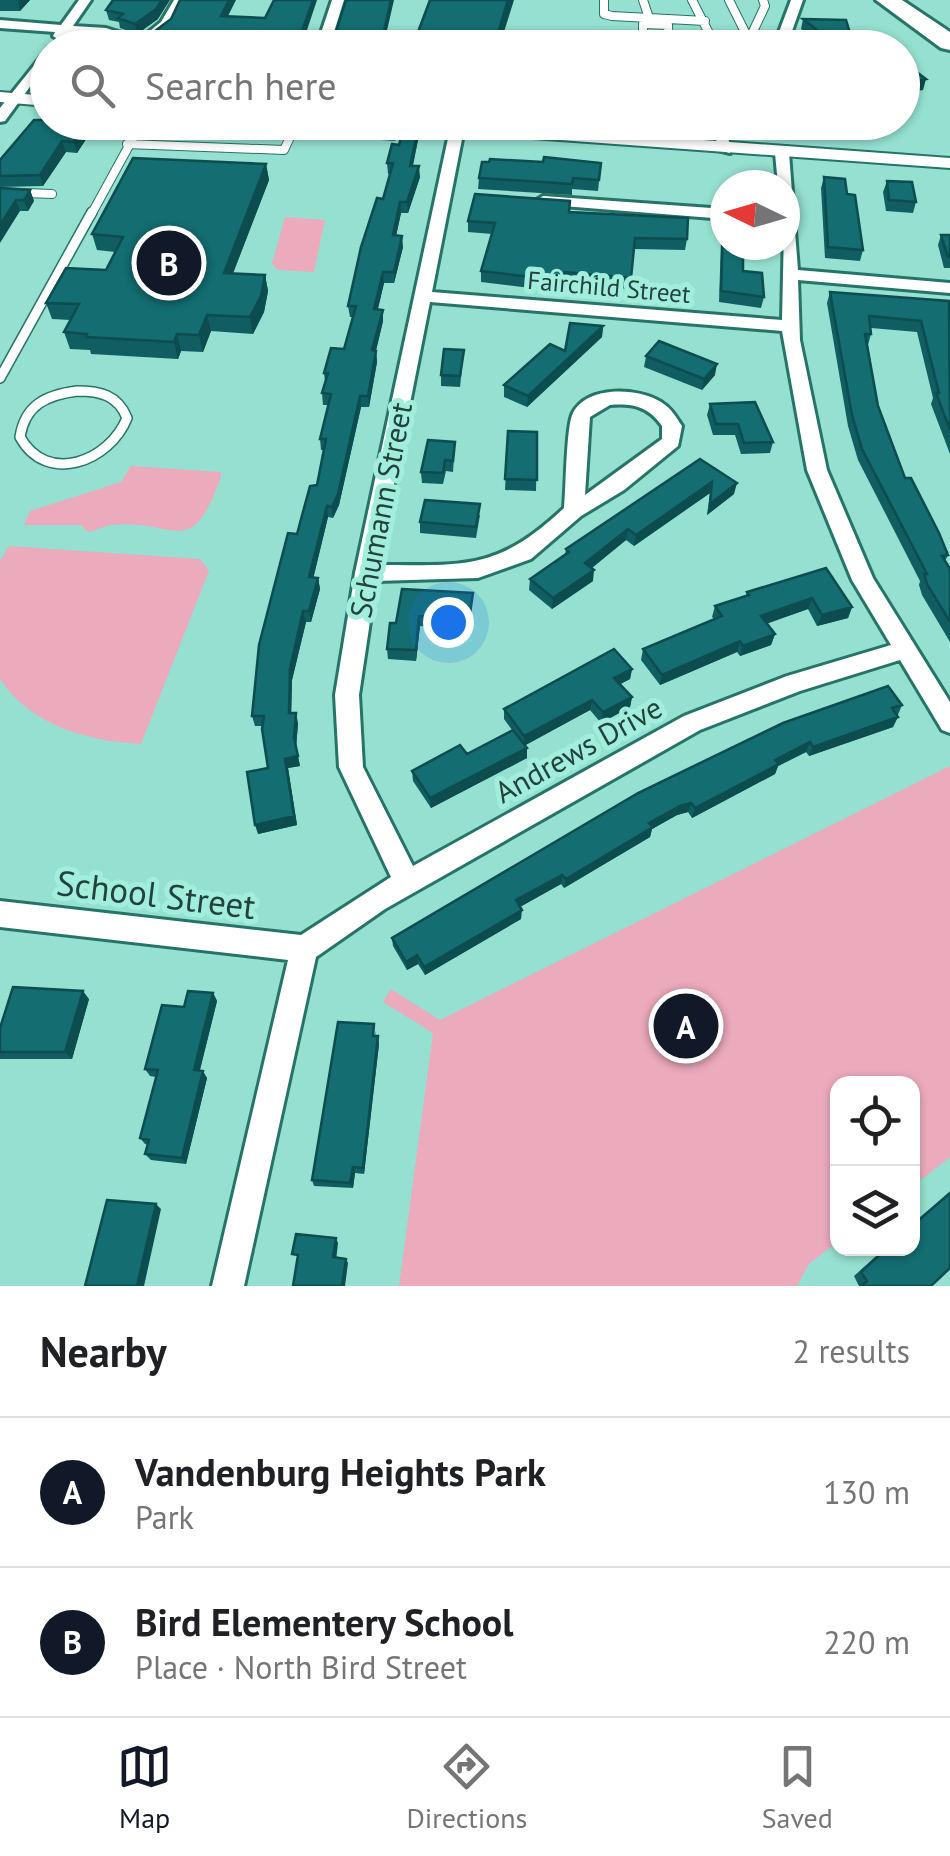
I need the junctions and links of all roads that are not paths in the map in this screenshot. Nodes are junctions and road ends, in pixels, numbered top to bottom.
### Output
1 (85, 0) edge
2 (180, 0) edge
3 (338, 0) edge
4 (604, 0) edge
5 (643, 0) edge
6 (692, 0) edge
7 (729, 0) edge
8 (763, 0) edge
9 (798, 0) edge
10 (888, 0) edge
11 (705, 21) junction
12 (651, 22) junction
13 (0, 24) edge
14 (64, 28) junction
15 (75, 30) edge
16 (161, 30) edge
17 (328, 30) edge
18 (642, 30) edge
19 (668, 30) edge
20 (709, 30) edge
21 (744, 30) edge
22 (753, 30) edge
23 (786, 30) edge
24 (950, 43) edge
25 (30, 74) edge
26 (30, 102) edge
27 (4, 106) edge
28 (30, 109) edge
29 (131, 140) edge
30 (289, 140) edge
31 (456, 140) edge
32 (567, 140) edge
33 (723, 140) edge
34 (128, 144) junction
35 (725, 150) junction
36 (782, 153) junction
37 (950, 163) edge
38 (783, 170) edge
39 (0, 192) edge
40 (52, 194) dead end
41 (531, 200) edge
42 (710, 213) edge
43 (789, 260) edge
44 (790, 274) junction
45 (950, 288) edge
46 (424, 296) junction
47 (791, 326) junction
48 (0, 378) edge
49 (17, 446) joint
50 (574, 511) junction
51 (366, 573) junction
52 (905, 650) junction
53 (950, 724) edge
54 (407, 882) junction
55 (0, 914) edge
56 (304, 949) junction
57 (228, 1286) edge

1 - 14 street
2 - 16 street
3 - 17 street
4 - 12 lane
5 - 12 lane
6 - 11 lane
7 - 21 lane
8 - 22 lane
9 - 23 street
10 - 24 highway
11 - 12 lane
11 - 20 lane
12 - 18 lane
12 - 19 lane
13 - 14 street
14 - 15 street
25 - 27 street
26 - 27 street
27 - 28 street
29 - 34 lane
30 - 34 lane
31 - 46 street, Schumann Street
32 - 35 street
33 - 35 street
34 - 48 lane
35 - 36 street
36 - 37 street
36 - 38 street
39 - 40 lane
41 - 42 street
43 - 44 street
44 - 45 street
44 - 47 street
46 - 47 street, Fairchild Street
46 - 51 street, Schumann Street
47 - 52 street
49 - 49 lane
50 - 50 street
50 - 51 street
51 - 54 street, Schumann Street
52 - 53 street
52 - 54 street, Andrews Drive
54 - 56 street, Andrews Drive
55 - 56 street, School Street
56 - 57 street

